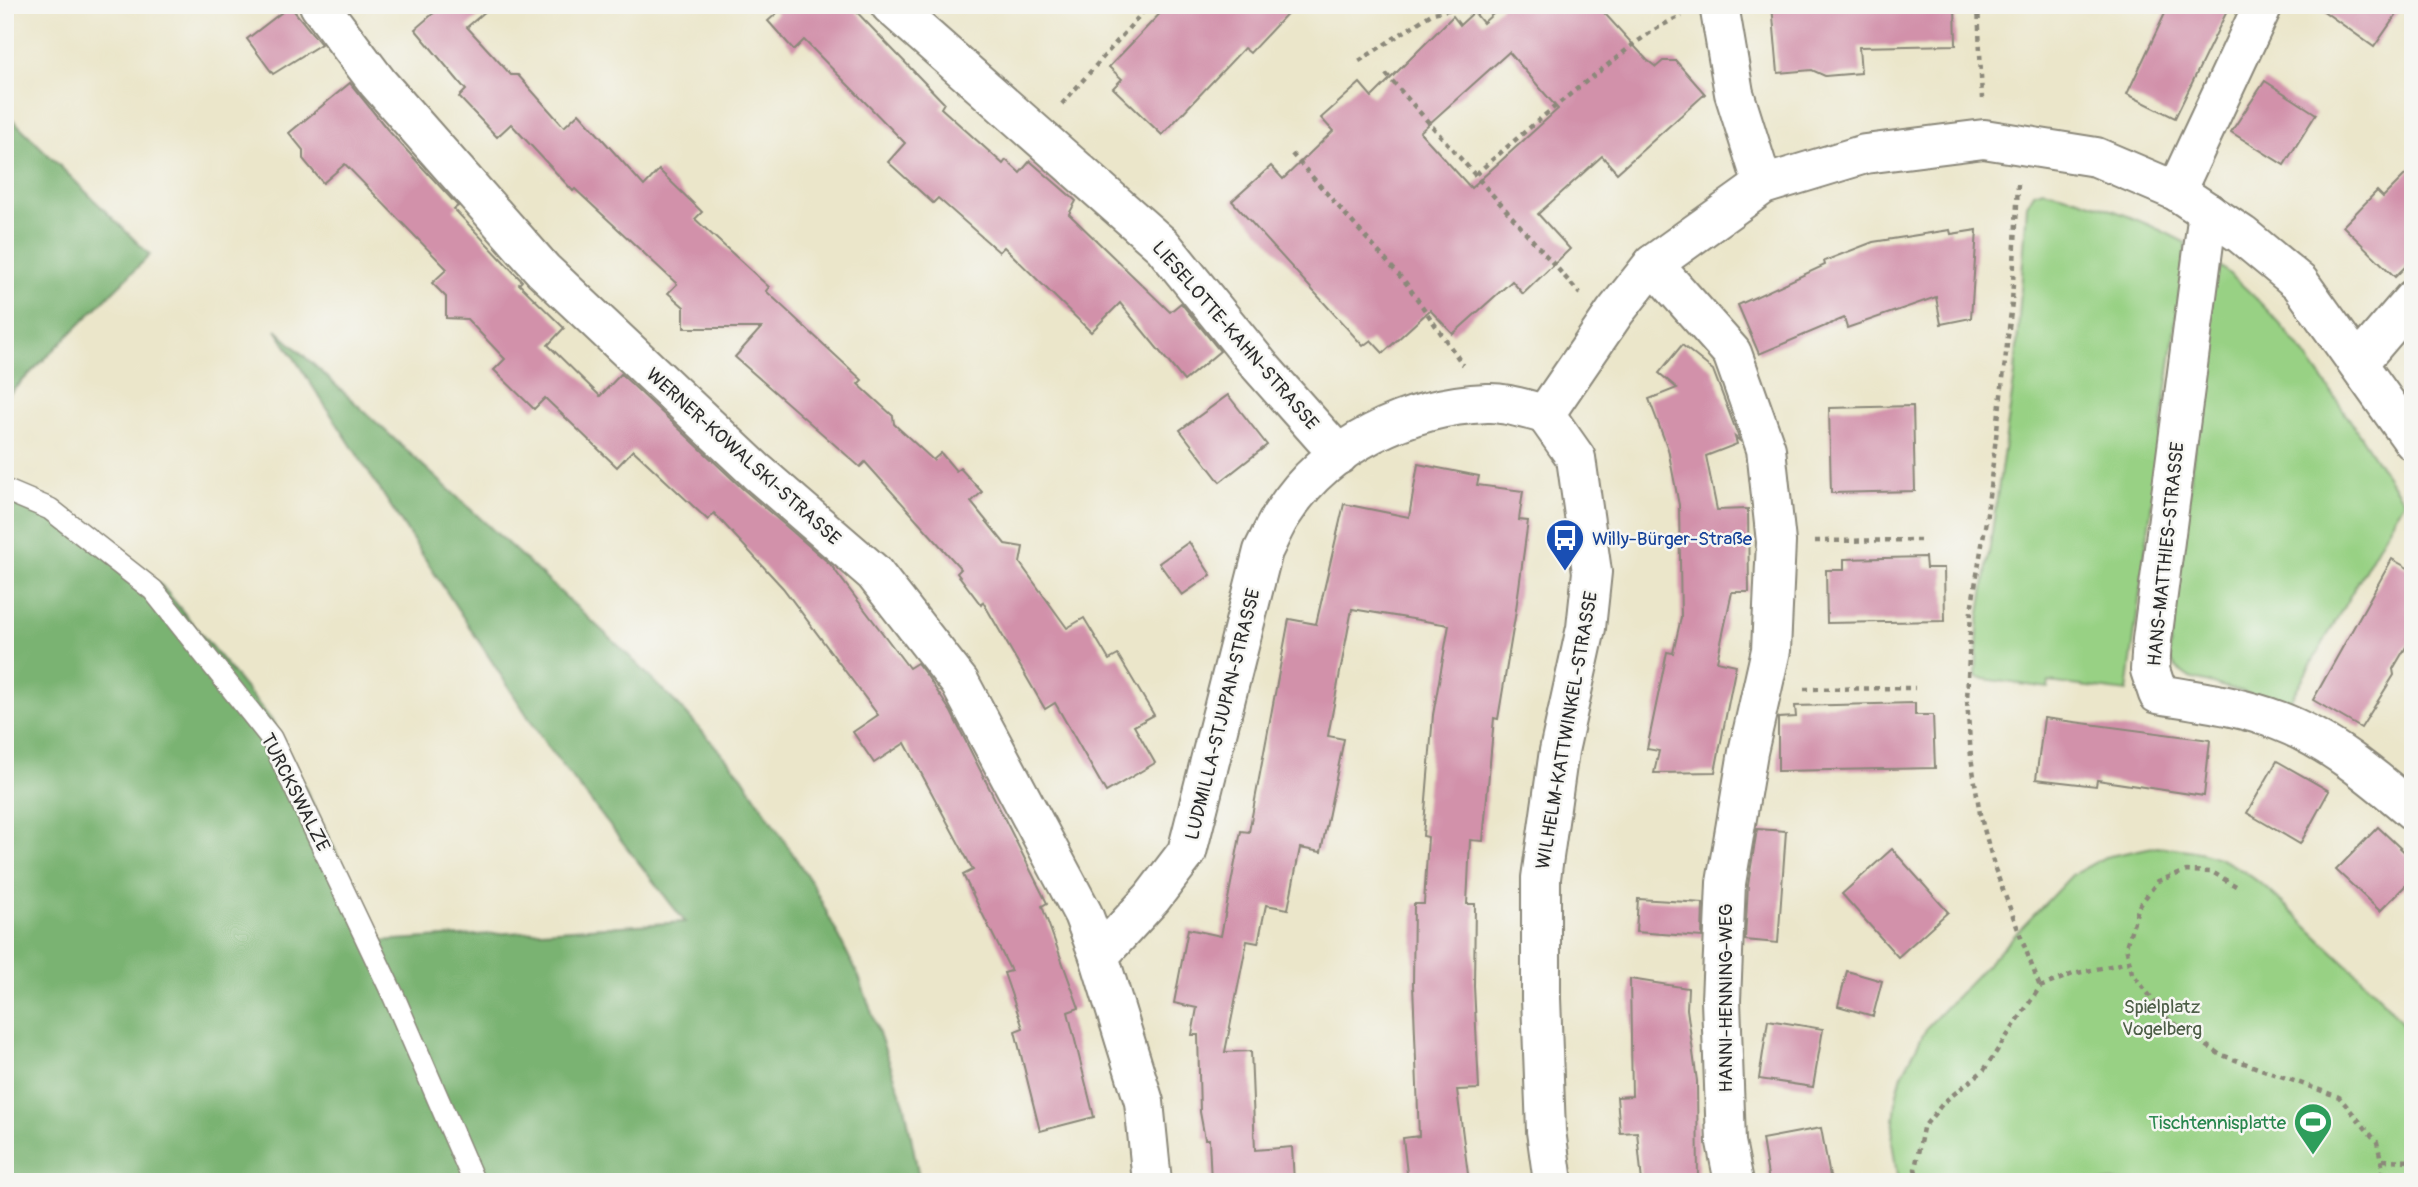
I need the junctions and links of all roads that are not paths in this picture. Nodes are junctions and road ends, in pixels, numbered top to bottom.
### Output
1 (319, 5) edge
2 (890, 5) edge
3 (2263, 5) edge
4 (1703, 10) edge
5 (1763, 185) junction
6 (2176, 191) junction
7 (2208, 212) junction
8 (1653, 264) junction
9 (2413, 299) edge
10 (2359, 362) junction
11 (1545, 414) junction
12 (2413, 441) edge
13 (1339, 455) junction
14 (5, 491) edge
15 (2413, 811) edge
16 (1099, 956) junction
17 (474, 1182) edge
18 (1152, 1182) edge
19 (1553, 1182) edge
20 (1734, 1182) edge

1 - 16 street, WERNER-KOWALSKI-STRASSE
2 - 13 street, LIESELOTTE-KAHN-STRASSE
3 - 6 street
4 - 5 street
5 - 6 street
5 - 8 street
6 - 7 street
7 - 10 street
7 - 15 street, HANS-MATTHIES-STRASSE
8 - 11 street
8 - 20 street, HANNI-HENNING-WEG
9 - 10 street
10 - 12 street
11 - 13 street, LUDMILLA-STJUPAN-STRASSE
11 - 19 street, WILHELM-KATTWINKEL-STRASSE
13 - 16 street, LUDMILLA-STJUPAN-STRASSE
14 - 17 lane, TURCKSWALZE
16 - 18 street

